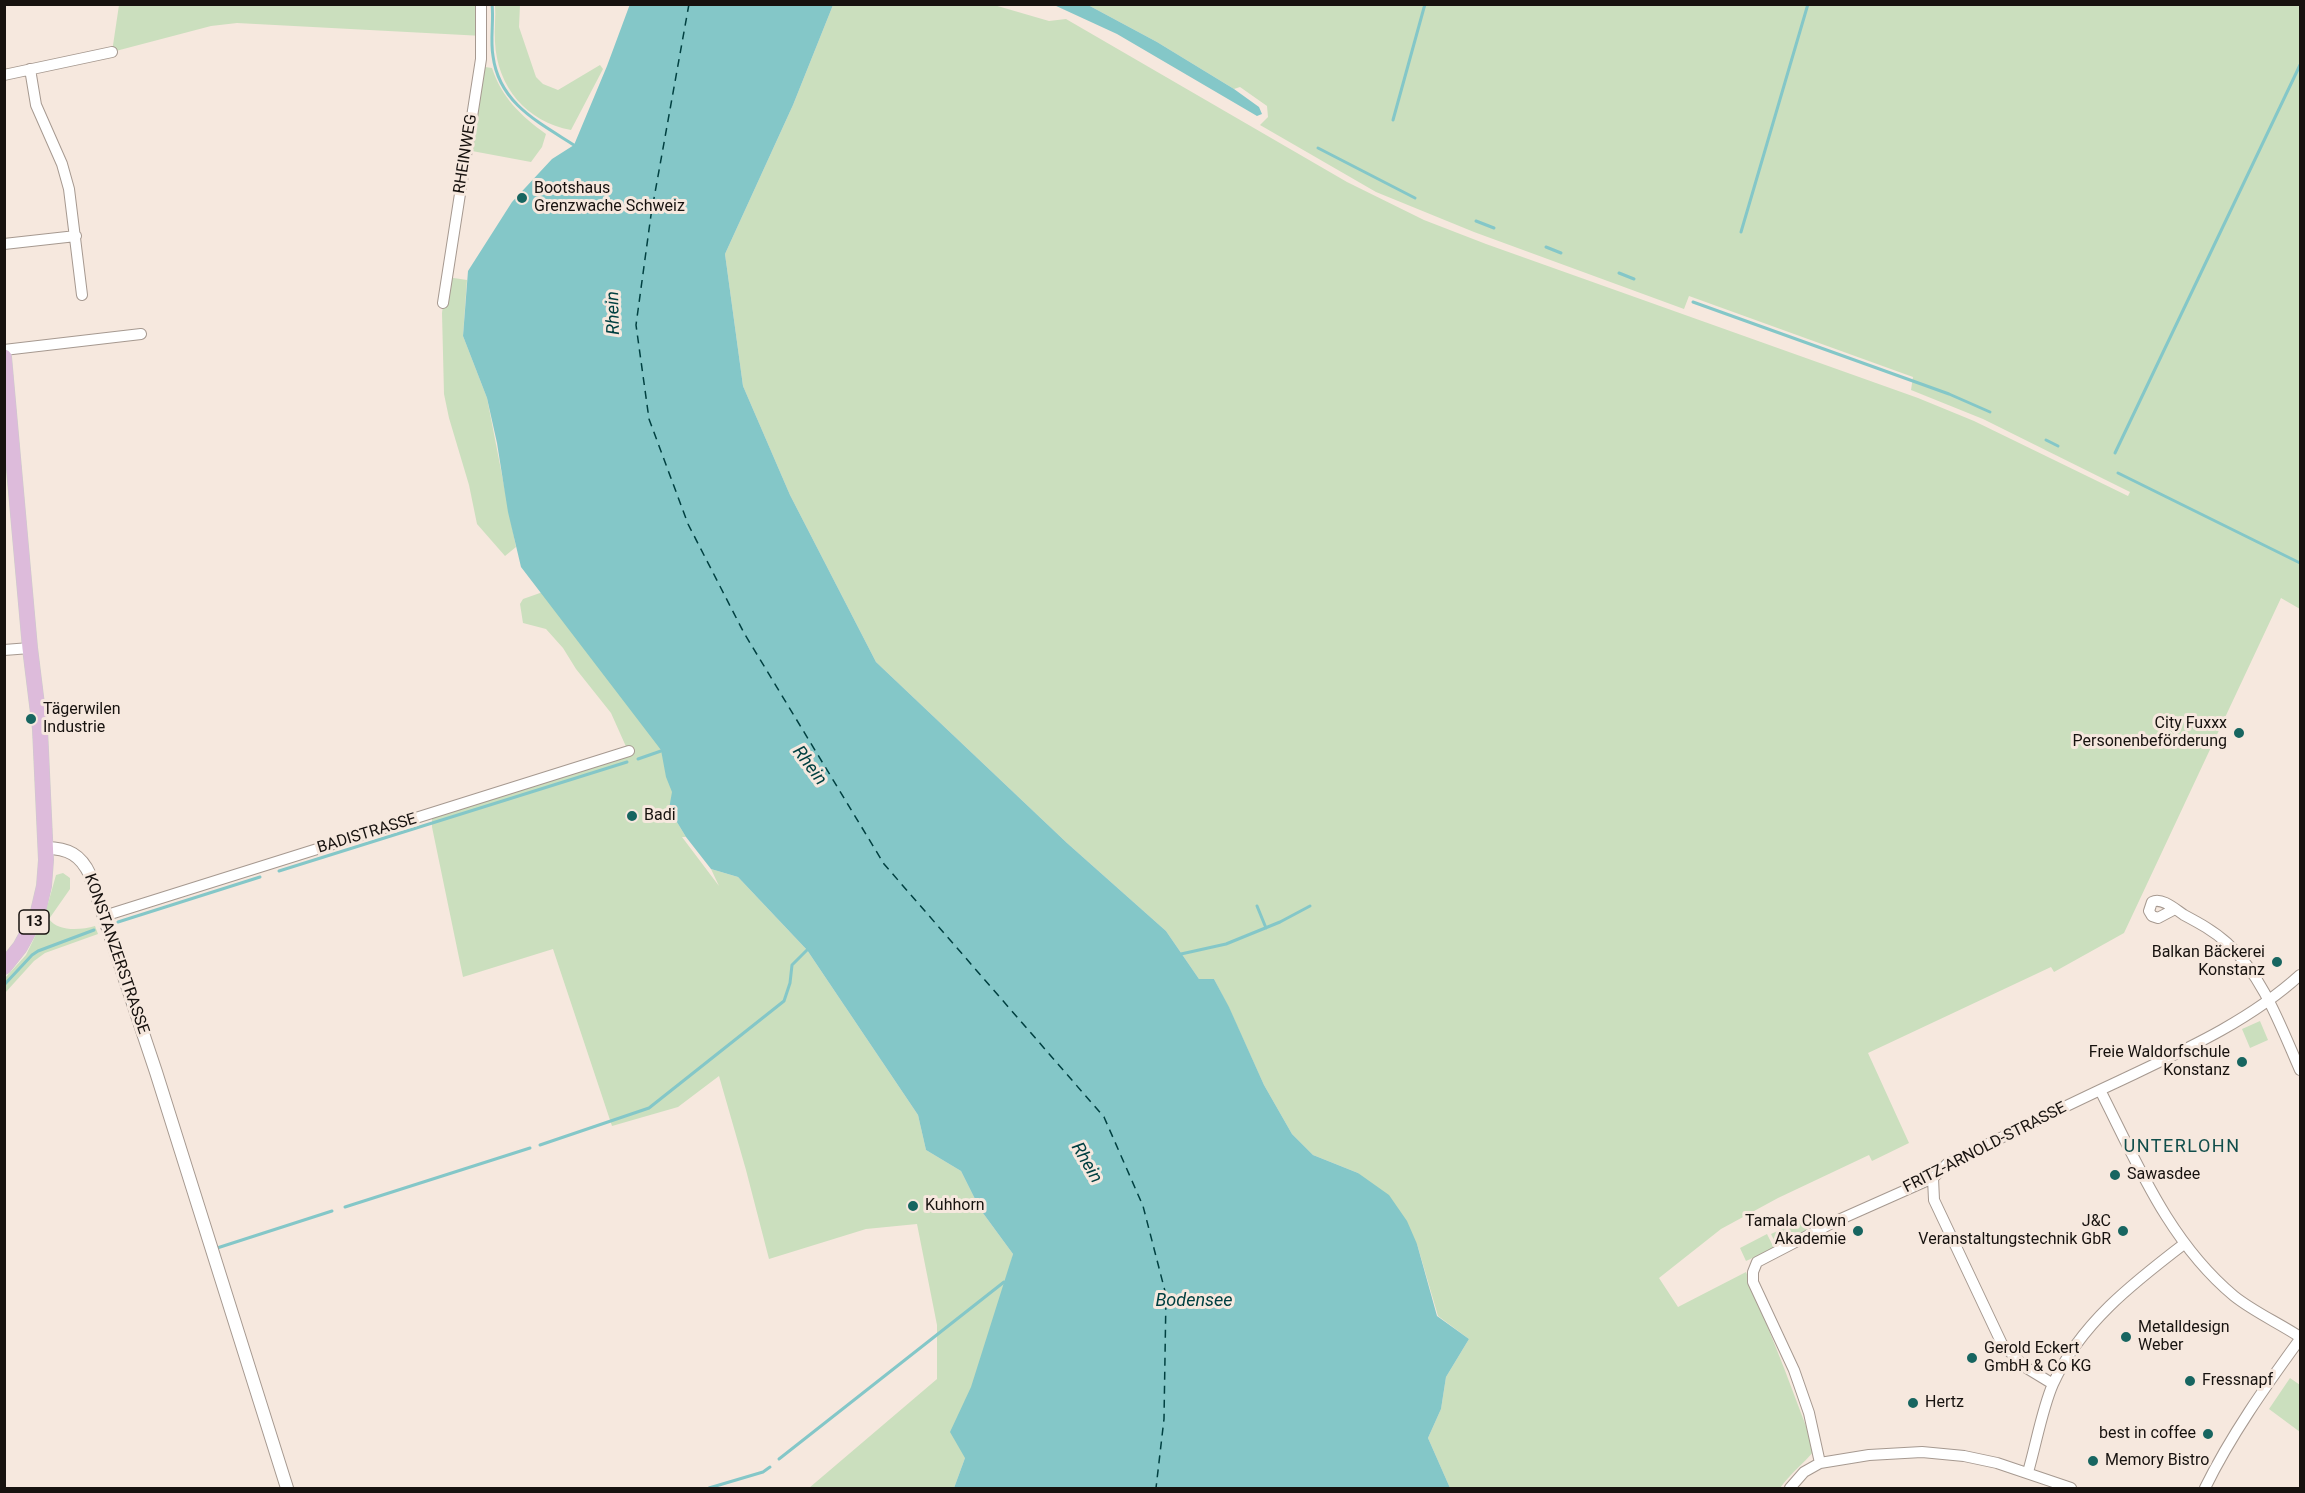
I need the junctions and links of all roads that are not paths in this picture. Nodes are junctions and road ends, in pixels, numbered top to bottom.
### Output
1 (482, 4) edge
2 (112, 52) dead end
3 (30, 69) junction
4 (4, 75) edge
5 (76, 236) junction
6 (4, 244) edge
7 (82, 295) dead end
8 (443, 303) dead end
9 (141, 334) dead end
10 (4, 350) edge
11 (4, 357) edge
12 (30, 648) junction
13 (4, 650) edge
14 (628, 751) dead end
15 (46, 848) junction
16 (2175, 909) dead end
17 (104, 916) junction
18 (4, 967) edge
19 (2301, 975) edge
20 (2269, 1000) junction
21 (2301, 1070) edge
22 (2100, 1090) junction
23 (1933, 1178) junction
24 (2184, 1244) junction
25 (2301, 1338) edge
26 (2053, 1384) junction
27 (1820, 1463) junction
28 (2028, 1472) junction
29 (287, 1488) edge
30 (1790, 1488) edge
31 (2071, 1488) edge
32 (2205, 1488) edge

1 - 8 street, RHEINWEG
2 - 3 street
3 - 4 street
3 - 5 street
5 - 6 street
5 - 7 street
9 - 10 street
11 - 12 main road, 13
12 - 13 street
12 - 15 main road, 13
14 - 17 street, BADISTRASSE
15 - 17 street, KONSTANZERSTRASSE
15 - 18 main road, 13
16 - 20 street
17 - 29 street, KONSTANZERSTRASSE
19 - 20 street, FRITZ-ARNOLD-STRASSE
20 - 21 street
20 - 22 street, FRITZ-ARNOLD-STRASSE
22 - 23 street, FRITZ-ARNOLD-STRASSE
22 - 24 street
23 - 26 street
23 - 27 street, FRITZ-ARNOLD-STRASSE
24 - 25 street
24 - 26 street
25 - 32 street
26 - 28 street
27 - 28 street
27 - 30 street
28 - 31 street

